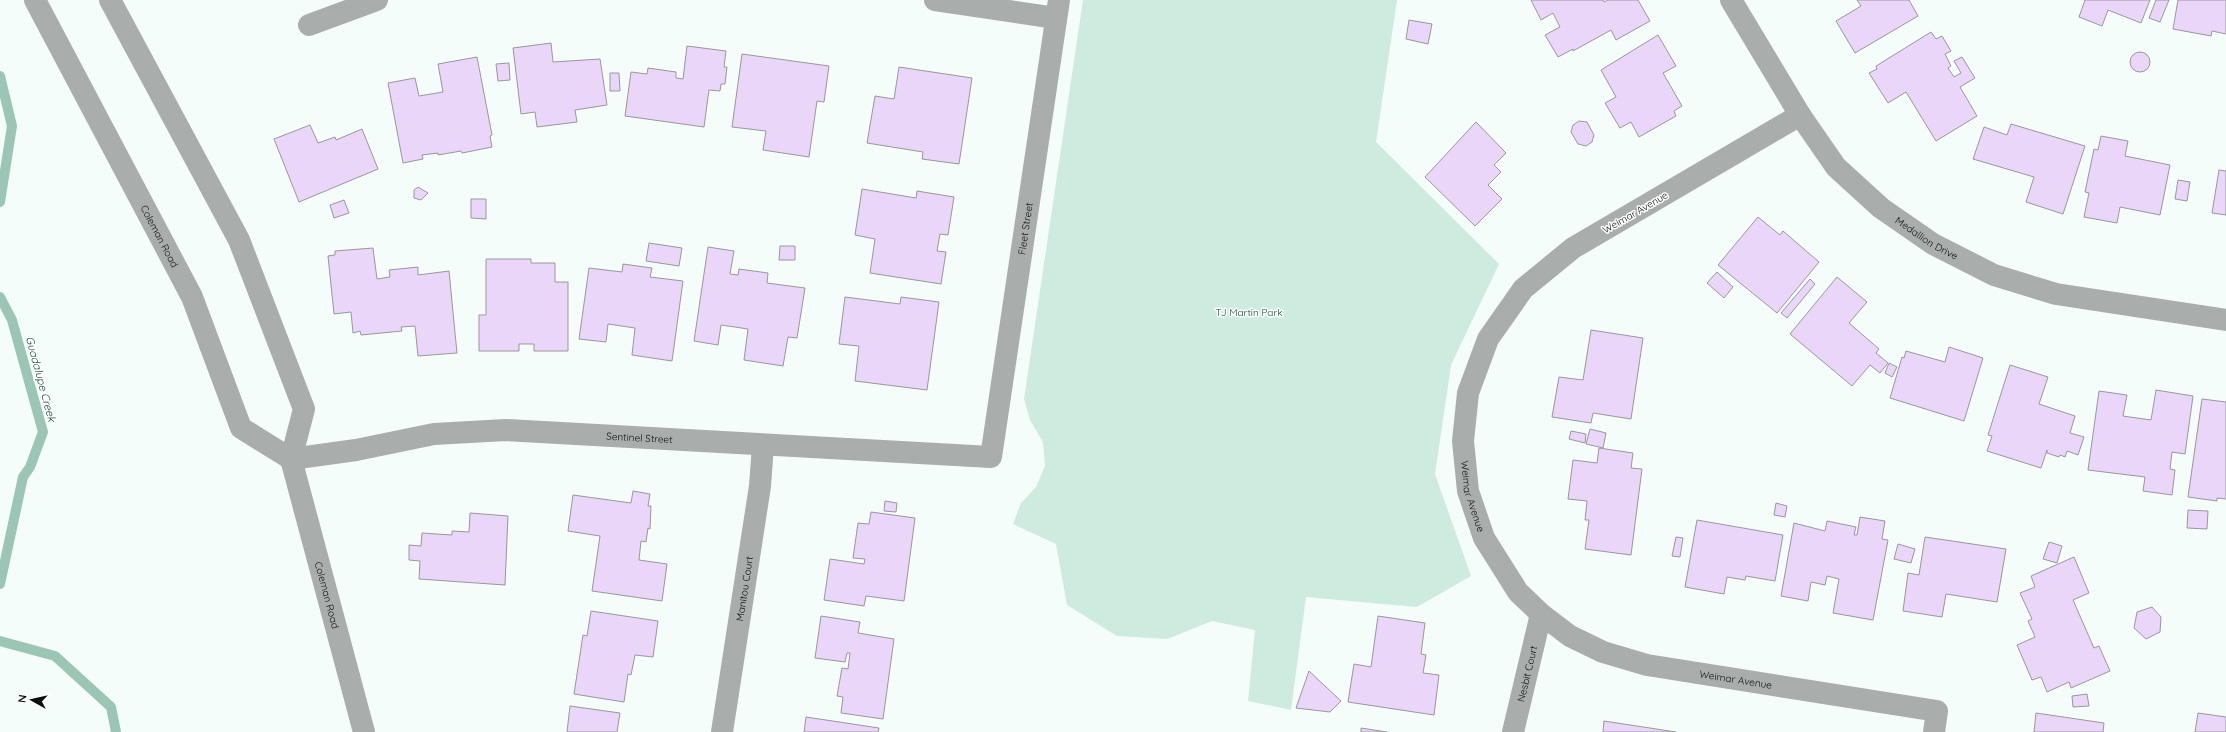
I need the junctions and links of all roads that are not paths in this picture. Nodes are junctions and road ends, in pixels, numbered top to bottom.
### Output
1 (35, 0) edge
2 (110, 0) edge
3 (377, 0) edge
4 (934, 0) edge
5 (1731, 0) edge
6 (1057, 9) edge
7 (309, 25) dead end
8 (1800, 115) junction
9 (2226, 320) edge
10 (763, 445) junction
11 (991, 457) joint
12 (290, 459) junction
13 (1541, 614) junction
14 (364, 732) edge
15 (722, 732) edge
16 (1513, 732) edge
17 (1934, 732) edge

1 - 12 street, Coleman Road
2 - 12 street
3 - 7 street
4 - 6 street
5 - 8 street, Medallion Drive
6 - 11 street, Fleet Street
8 - 9 street, Medallion Drive
8 - 13 street, Weimar Avenue
10 - 11 street, Sentinel Street
10 - 12 street, Sentinel Street
10 - 15 street, Manitou Court
12 - 14 street, Coleman Road
13 - 16 street, Nesbit Court
13 - 17 street, Weimar Avenue

